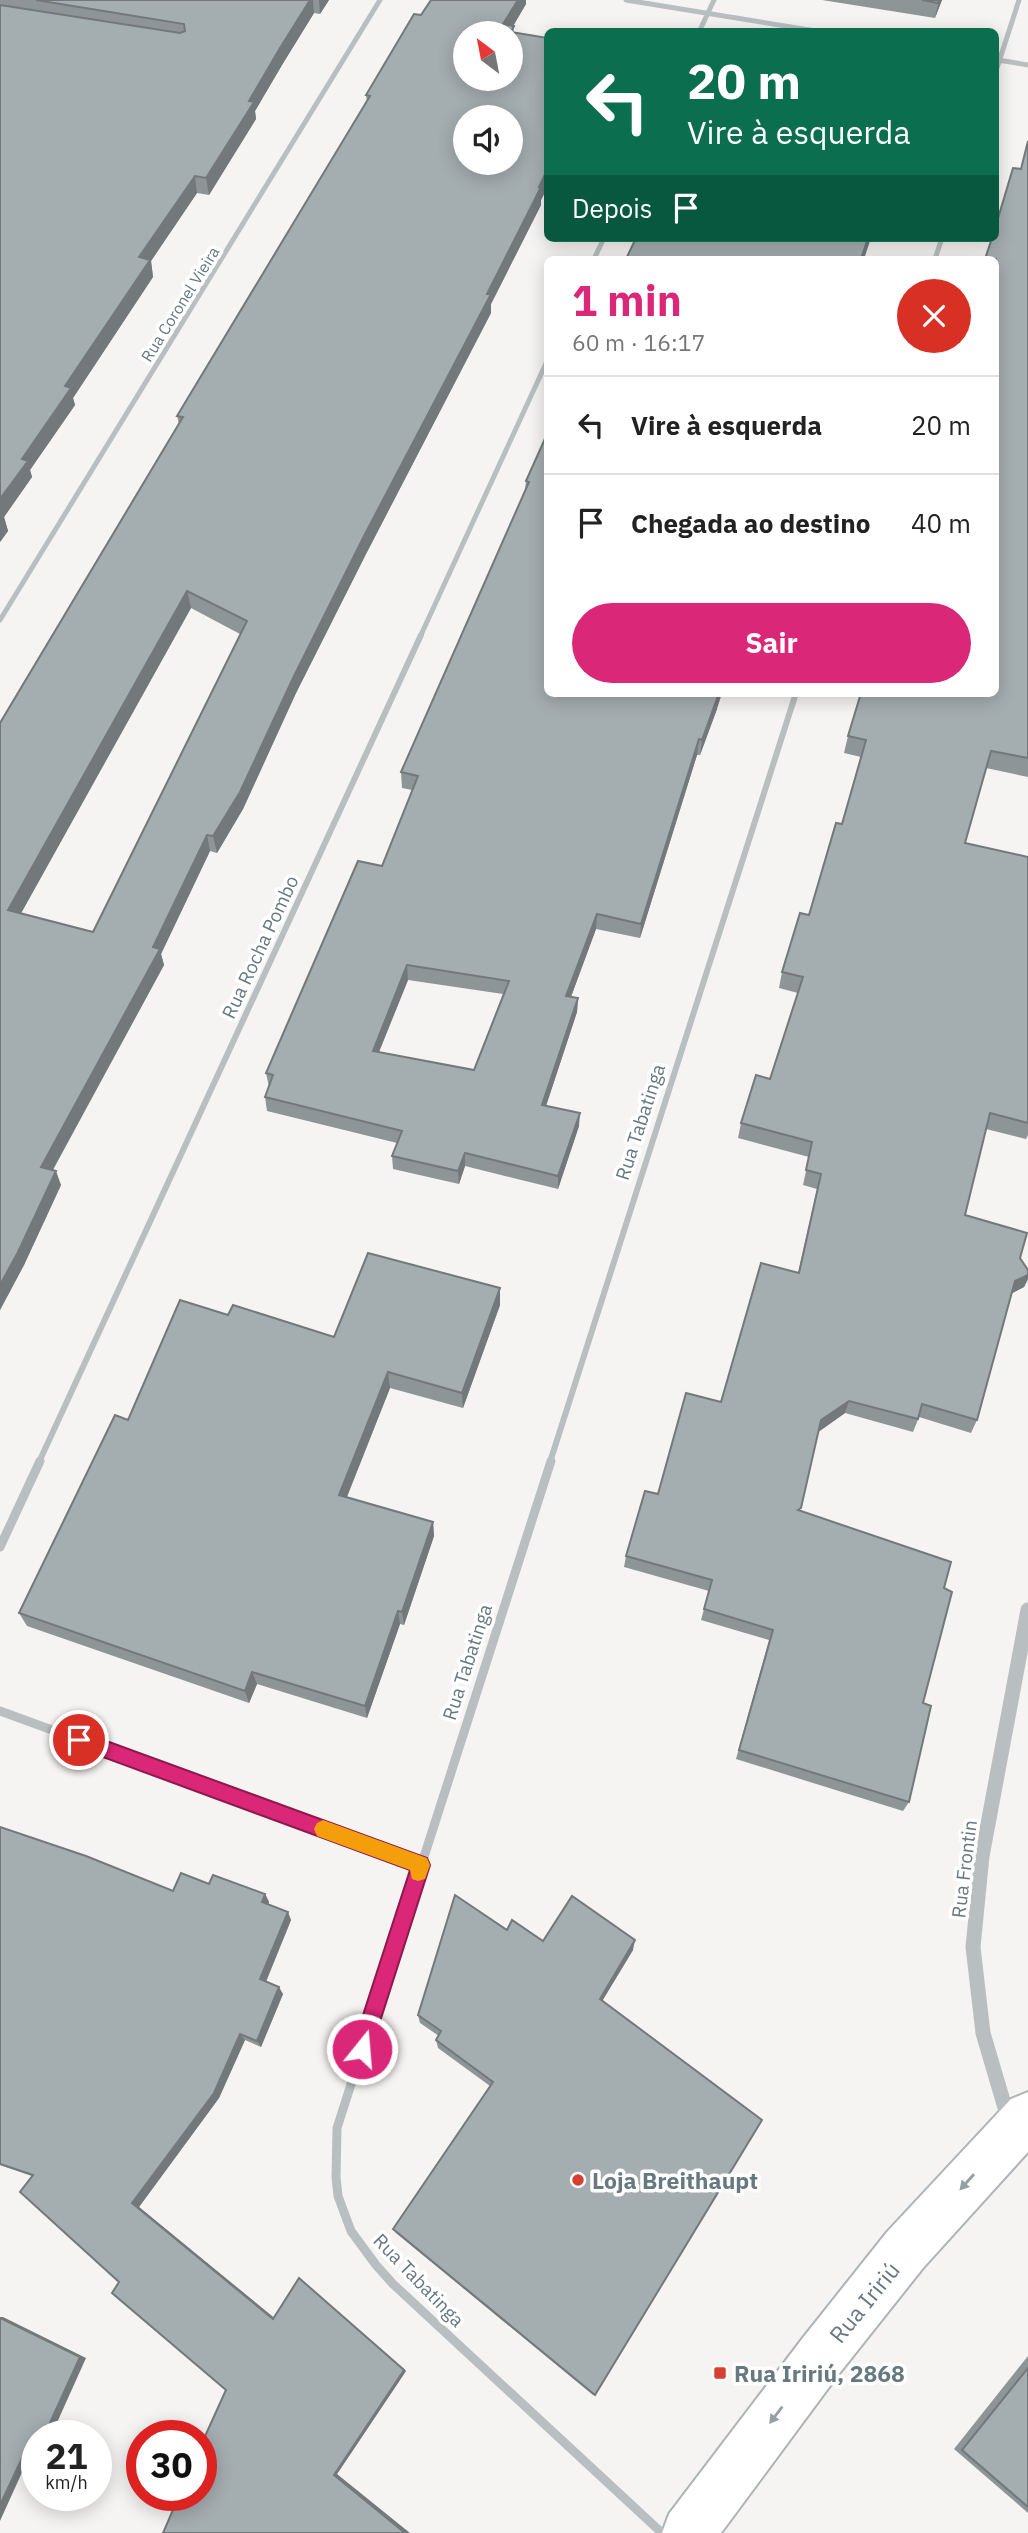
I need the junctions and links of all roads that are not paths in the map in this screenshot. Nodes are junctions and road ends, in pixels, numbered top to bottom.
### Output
1 (380, 0) edge
2 (626, 0) edge
3 (714, 0) edge
4 (1018, 0) edge
5 (708, 13) junction
6 (701, 28) edge
7 (798, 28) edge
8 (999, 57) edge
9 (999, 60) edge
10 (1028, 65) edge
11 (544, 368) edge
12 (0, 620) edge
13 (795, 697) edge
14 (0, 1547) edge
15 (1028, 1609) edge
16 (0, 1711) edge
17 (421, 1865) junction
18 (1020, 2124) edge
19 (662, 2533) edge
20 (688, 2533) edge

1 - 12 street, Rua Coronel Vieira
2 - 5 street
3 - 5 street
4 - 8 street
5 - 6 street
5 - 7 street
9 - 10 street
11 - 14 street, Rua Rocha Pombo
13 - 17 street, Rua Tabatinga
15 - 18 street, Rua Frontin
16 - 17 street
17 - 19 street, Rua Tabatinga
18 -> 20 main road, Rua Iririú

